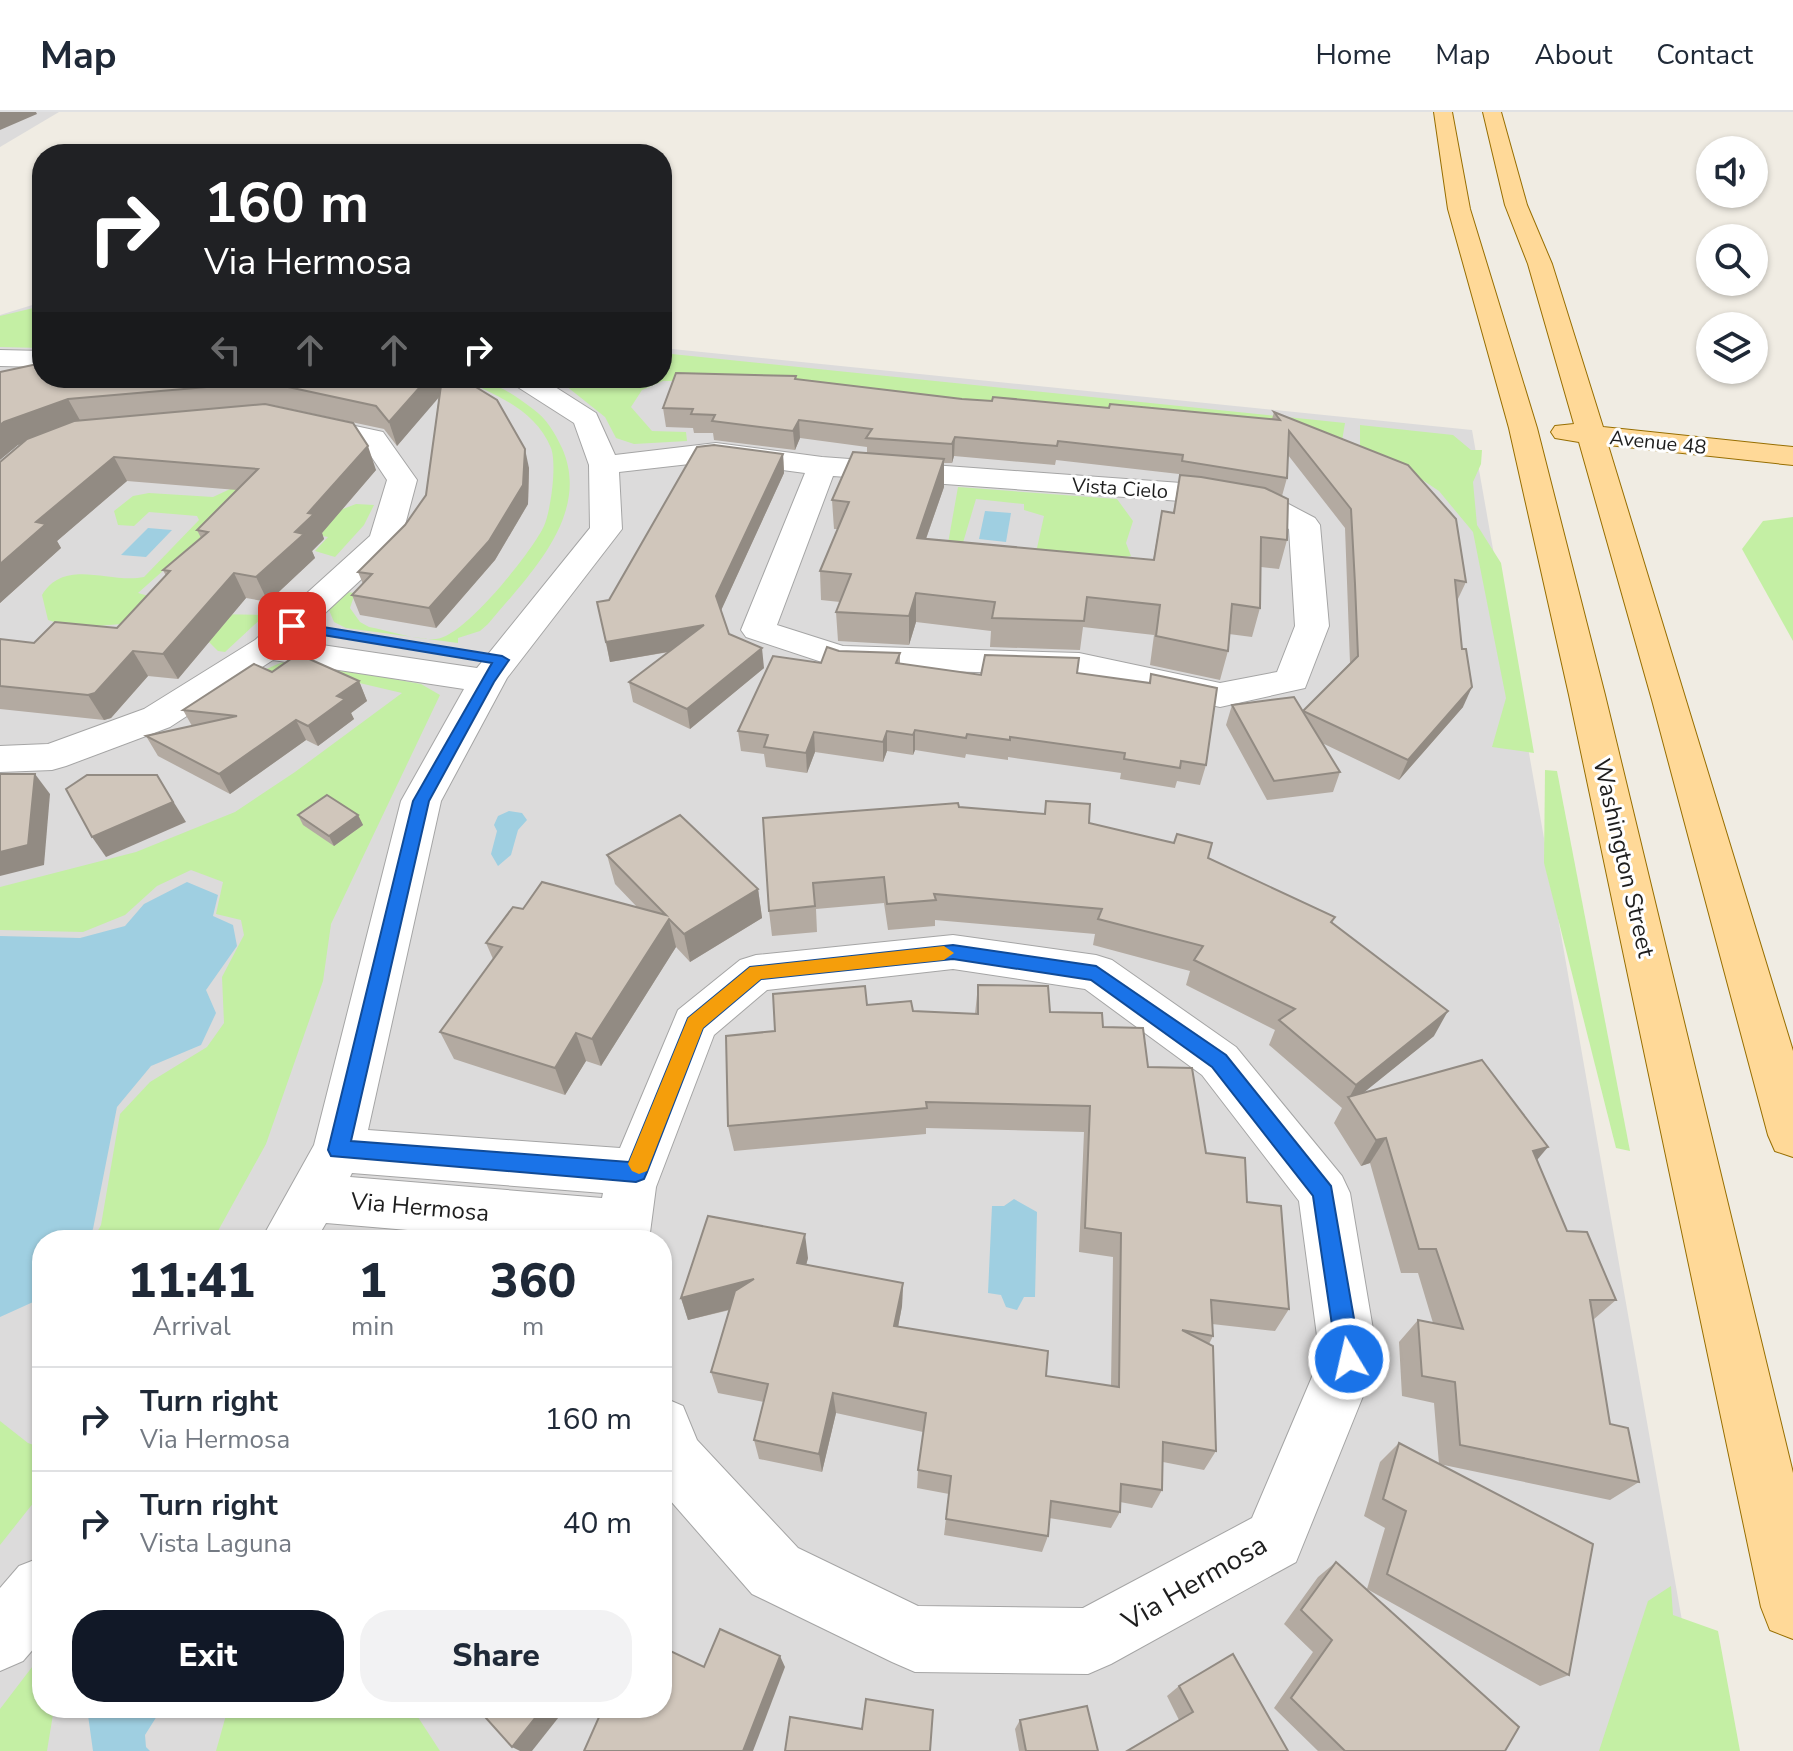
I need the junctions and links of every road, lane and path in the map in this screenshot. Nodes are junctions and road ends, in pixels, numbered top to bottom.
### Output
1 (1443, 112) edge
2 (1492, 112) edge
3 (0, 358) edge
4 (32, 359) edge
5 (542, 388) edge
6 (275, 416) edge
7 (1526, 442) junction
8 (1595, 449) junction
9 (1793, 456) edge
10 (604, 465) junction
11 (822, 466) junction
12 (1793, 484) edge
13 (280, 637) junction
14 (494, 670) junction
15 (0, 759) edge
16 (1793, 1135) edge
17 (338, 1150) junction
18 (636, 1172) junction
19 (301, 1219) edge
20 (573, 1230) edge
21 (622, 1230) edge
22 (672, 1451) edge
23 (32, 1601) edge
24 (1793, 1607) edge
25 (0, 1638) edge

1 - 7 main road, Washington Street
2 - 8 main road
3 - 4 street
5 - 10 street
6 - 13 street
7 - 8 main road
7 - 24 main road, Washington Street
8 - 9 main road, Avenue 48
8 - 12 main road, Avenue 48
8 - 16 main road
10 - 11 street, Vista Cielo
10 - 14 street
11 - 11 street, Vista Cielo
13 - 14 street
13 - 15 street
14 - 17 street
17 - 18 street, Via Hermosa
17 - 19 street
18 - 21 street, Via Hermosa
18 - 22 street, Via Hermosa
19 - 20 street, Via Hermosa
23 - 25 street

